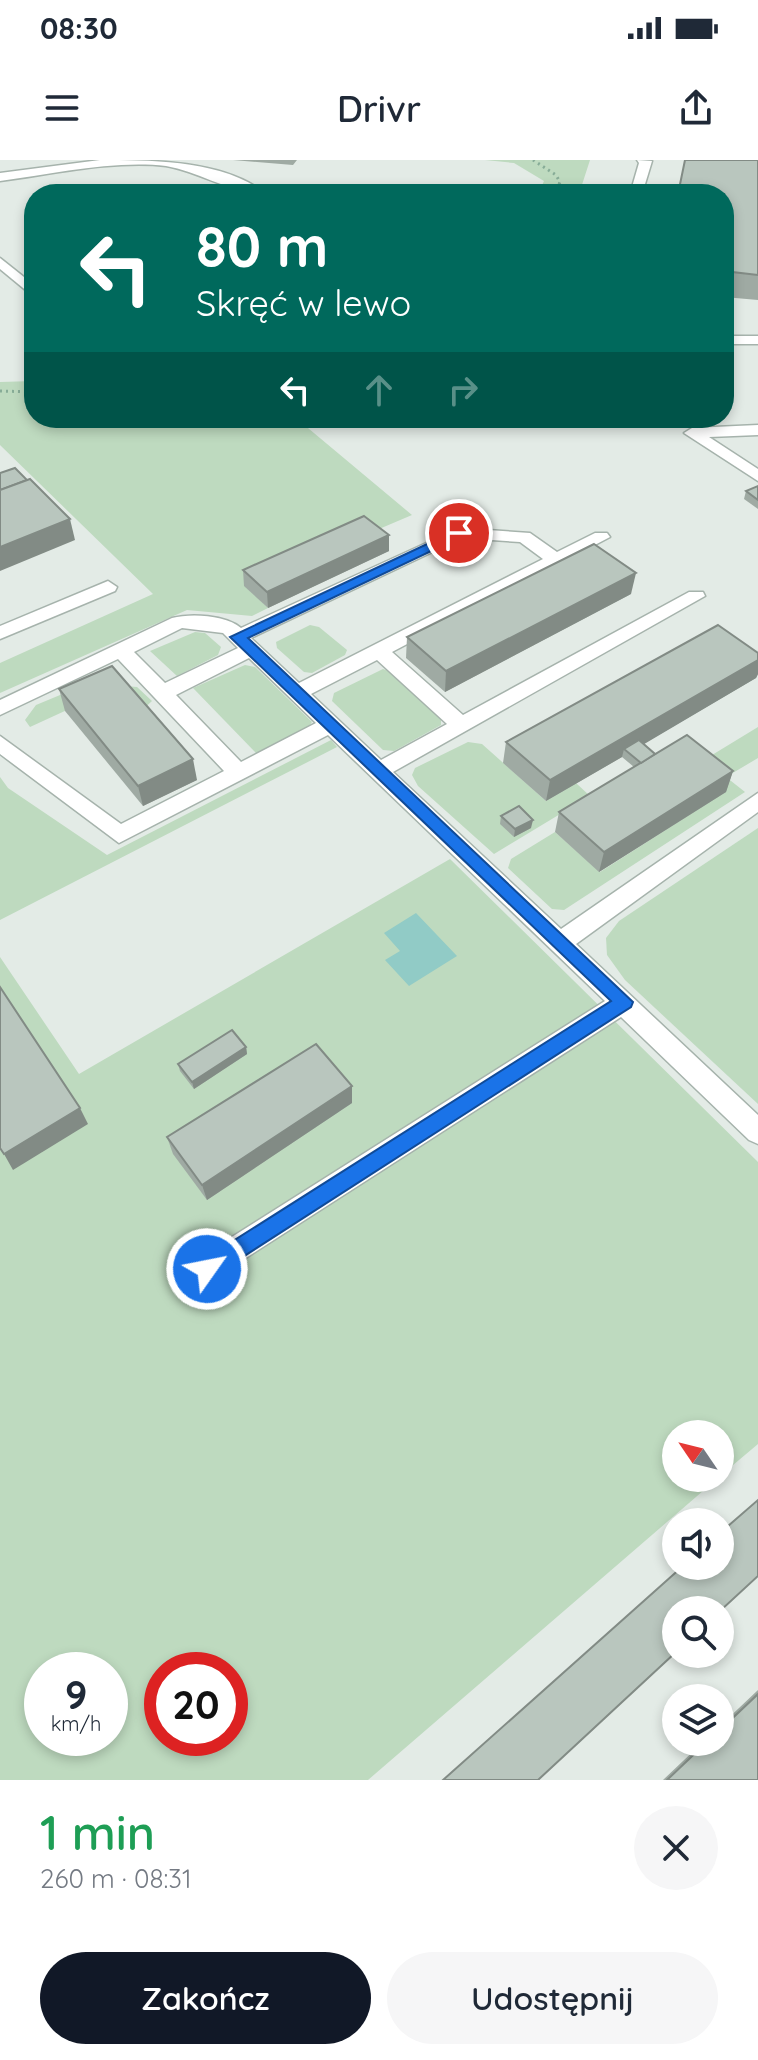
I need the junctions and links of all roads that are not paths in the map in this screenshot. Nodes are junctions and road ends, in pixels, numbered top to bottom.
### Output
1 (31, 160) edge
2 (643, 160) edge
3 (154, 161) edge
4 (0, 170) edge
5 (0, 177) edge
6 (234, 184) edge
7 (639, 184) edge
8 (0, 262) edge
9 (24, 284) edge
10 (734, 340) edge
11 (758, 340) edge
12 (758, 430) edge
13 (758, 476) edge
14 (601, 537) dead end
15 (556, 560) junction
16 (108, 587) dead end
17 (696, 596) dead end
18 (0, 633) edge
19 (244, 643) junction
20 (121, 650) junction
21 (379, 651) junction
22 (162, 693) junction
23 (296, 693) junction
24 (0, 708) edge
25 (330, 725) junction
26 (461, 725) junction
27 (0, 743) edge
28 (378, 771) junction
29 (239, 773) junction
30 (758, 801) edge
31 (562, 941) junction
32 (624, 1002) junction
33 (758, 1132) edge
34 (207, 1269) dead end

1 - 4 lane
2 - 7 lane
3 - 5 lane
3 - 6 lane
8 - 9 lane
10 - 11 lane
12 - 13 lane
14 - 15 lane
15 - 19 lane
15 - 21 lane
16 - 18 lane
17 - 26 lane
19 - 20 lane
19 - 22 lane
19 - 23 lane
20 - 22 lane
20 - 24 lane
21 - 23 lane
21 - 26 lane
22 - 29 lane
23 - 25 lane
25 - 28 lane
25 - 29 lane
26 - 28 lane
27 - 29 lane
28 - 31 lane
30 - 31 lane
31 - 32 lane
32 - 33 lane
32 - 34 lane

